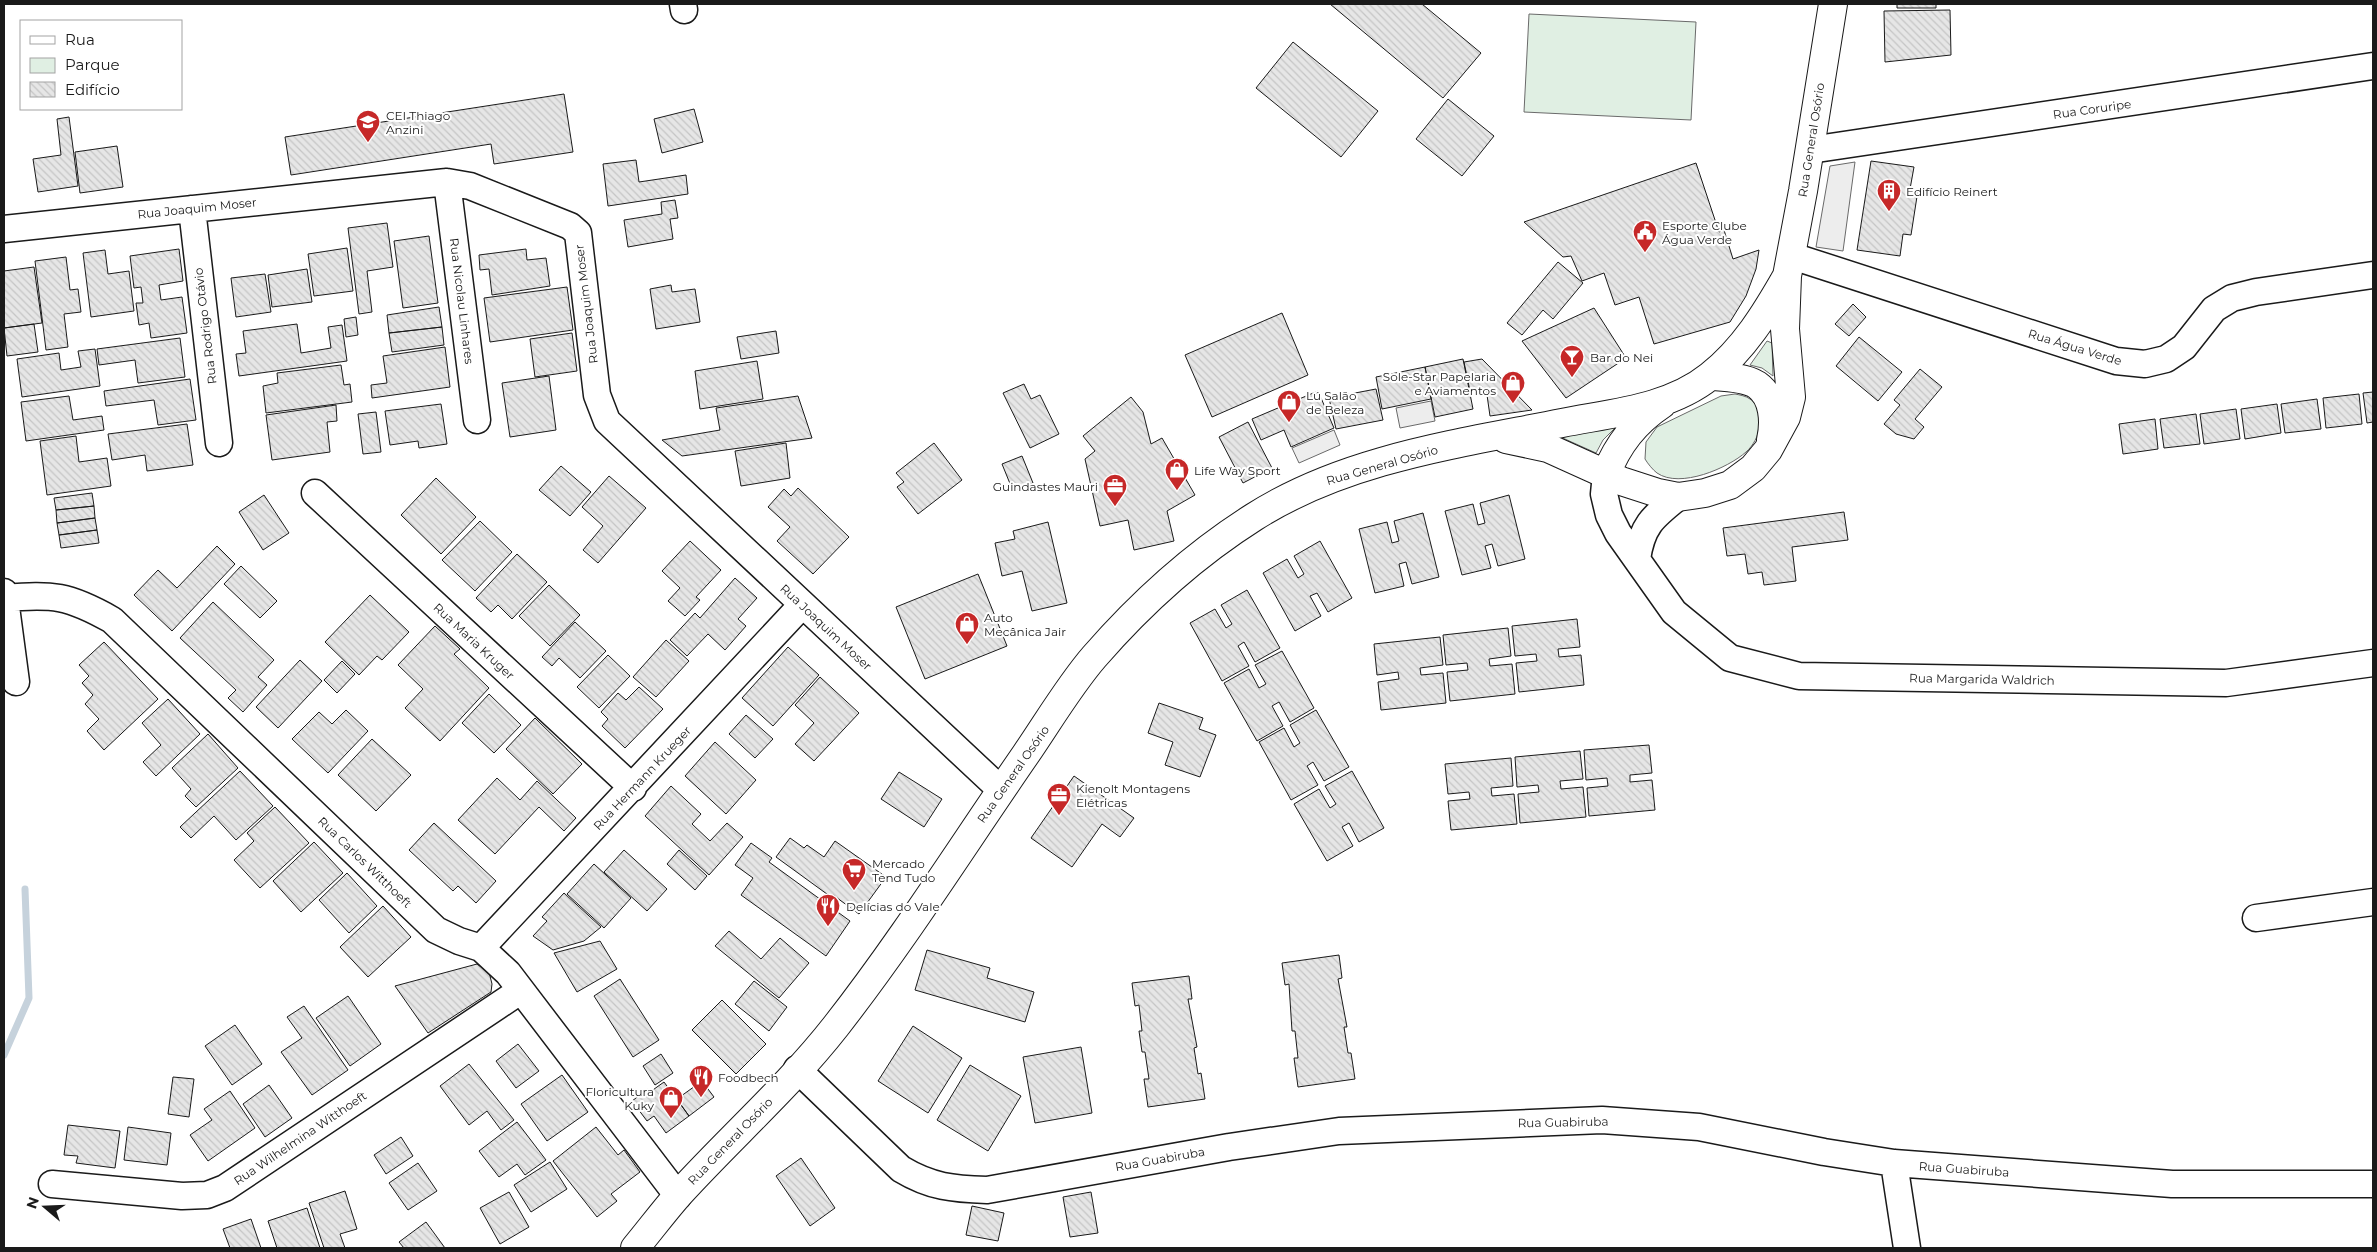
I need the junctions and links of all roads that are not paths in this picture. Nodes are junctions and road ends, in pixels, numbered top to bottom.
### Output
1 (1833, 4) edge
2 (2373, 66) edge
3 (1810, 150) junction
4 (447, 182) junction
5 (192, 208) junction
6 (4, 229) edge
7 (1789, 266) junction
8 (2373, 275) edge
9 (1710, 376) junction
10 (1666, 402) junction
11 (477, 420) dead end
12 (1492, 437) junction
13 (218, 443) dead end
14 (1620, 445) junction
15 (1768, 450) junction
16 (1606, 474) junction
17 (1640, 488) junction
18 (315, 493) dead end
19 (1678, 496) junction
20 (1637, 559) junction
21 (4, 596) edge
22 (802, 605) junction
23 (2373, 663) edge
24 (16, 682) dead end
25 (633, 788) junction
26 (1001, 790) junction
27 (2373, 902) edge
28 (2256, 918) dead end
29 (481, 948) junction
30 (520, 991) junction
31 (797, 1069) junction
32 (1894, 1163) junction
33 (52, 1184) dead end
34 (2373, 1184) edge
35 (678, 1196) junction
36 (635, 1248) edge
37 (1907, 1248) edge

1 - 3 main road, Rua General Osório
2 - 3 street, Rua Coruripe
3 - 7 main road, Rua General Osório
4 - 5 street, Rua Joaquim Moser
4 - 11 street, Rua Nicolau Linhares
4 - 22 street, Rua Joaquim Moser
5 - 6 street, Rua Joaquim Moser
5 - 13 street, Rua Rodrigo Otávio
7 - 8 street, Rua Água Verde
7 - 9 main road, Rua General Osório
7 - 15 main road, Rua General Osório
9 - 10 main road, Rua General Osório
9 - 15 main road
10 - 12 main road, Rua General Osório
10 - 14 main road
12 - 16 main road, Rua General Osório
12 - 26 main road, Rua General Osório
14 - 16 main road
14 - 17 main road
15 - 19 main road, Rua General Osório
16 - 17 main road, Rua General Osório
16 - 20 street, Rua Margarida Waldrich
17 - 19 main road, Rua General Osório
18 - 25 street, Rua Maria Kruger
19 - 20 street
20 - 23 street, Rua Margarida Waldrich
21 - 24 street
21 - 29 street, Rua Carlos Witthoeft
22 - 25 street, Rua Hermann Krueger
22 - 26 street, Rua Joaquim Moser
25 - 29 street, Rua Hermann Krueger
26 - 31 main road, Rua General Osório
27 - 28 street
29 - 30 street, Rua Carlos Witthoeft
30 - 33 street, Rua Wilhelmina Witthoeft
30 - 35 street, Rua Carlos Witthoeft
31 - 32 street, Rua Guabiruba
31 - 35 main road, Rua General Osório
32 - 34 street, Rua Guabiruba
32 - 37 street
35 - 36 main road, Rua General Osório

